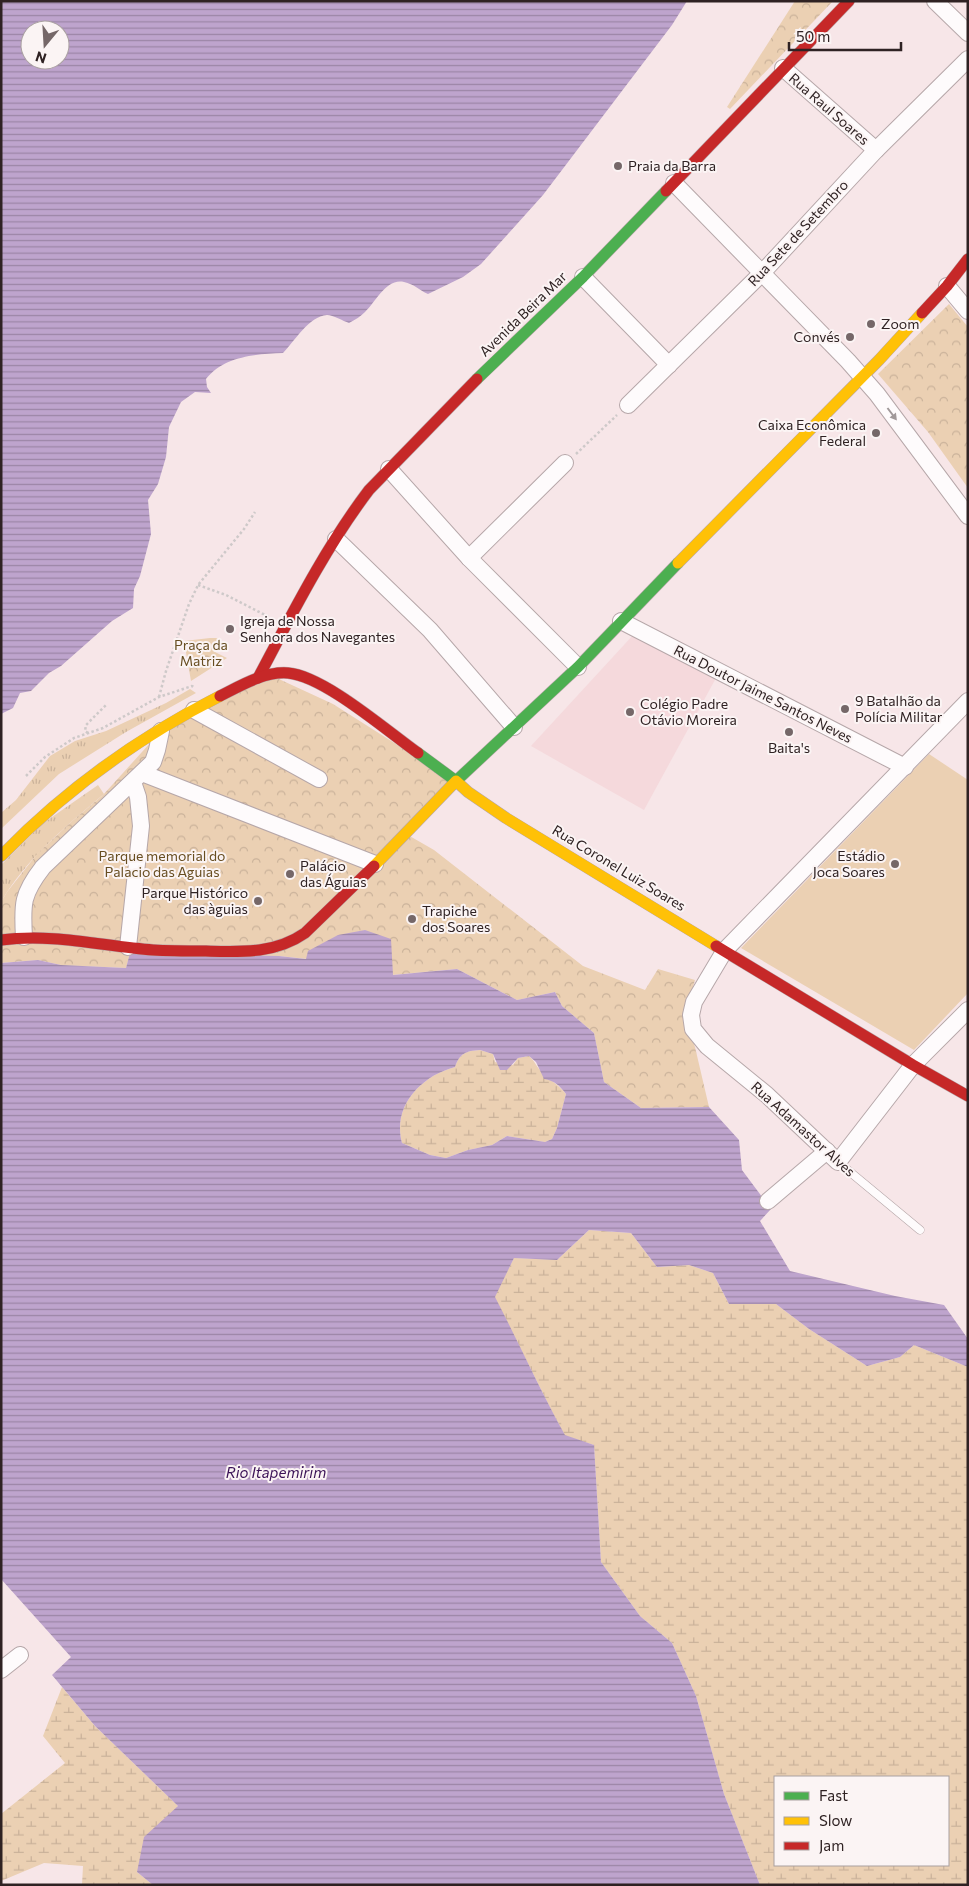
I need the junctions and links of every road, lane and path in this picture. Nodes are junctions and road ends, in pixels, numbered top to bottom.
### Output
1 (849, 1) edge
2 (935, 1) edge
3 (968, 33) edge
4 (968, 59) edge
5 (783, 68) junction
6 (876, 150) junction
7 (674, 183) junction
8 (968, 259) edge
9 (762, 273) junction
10 (584, 277) junction
11 (947, 286) junction
12 (968, 311) edge
13 (669, 364) junction
14 (862, 377) junction
15 (628, 405) joint
16 (566, 463) joint
17 (389, 469) junction
18 (255, 512) dead end
19 (968, 516) edge
20 (336, 539) junction
21 (469, 558) junction
22 (198, 585) junction
23 (621, 621) junction
24 (285, 626) junction
25 (578, 667) junction
26 (258, 678) junction
27 (159, 697) junction
28 (212, 699) junction
29 (968, 701) edge
30 (107, 704) dead end
31 (194, 710) junction
32 (514, 728) junction
33 (161, 730) junction
34 (88, 733) junction
35 (905, 767) junction
36 (26, 776) dead end
37 (137, 777) junction
38 (319, 779) dead end
39 (456, 781) junction
40 (1, 856) edge
41 (375, 864) junction
42 (24, 937) junction
43 (1, 940) edge
44 (128, 947) junction
45 (725, 950) junction
46 (968, 1010) edge
47 (913, 1065) junction
48 (968, 1096) edge
49 (832, 1157) junction
50 (768, 1200) dead end
51 (920, 1230) dead end
52 (20, 1655) dead end
53 (1, 1670) edge

1 - 5 street, Avenida Beira Mar
2 - 3 street
4 - 6 street, Rua Sete de Setembro
5 - 6 street, Rua Raul Soares
5 - 7 street, Avenida Beira Mar
6 - 9 street, Rua Sete de Setembro
7 - 9 street
7 - 10 street, Avenida Beira Mar
8 - 11 street
9 - 13 street, Rua Sete de Setembro
9 - 14 street
10 - 13 street
10 - 17 street, Avenida Beira Mar
11 - 12 street
11 - 14 street
13 - 15 street, Rua Sete de Setembro
14 -> 19 street
14 - 23 street
15 - 16 path
16 - 21 street
17 - 20 street, Avenida Beira Mar
17 - 21 street
18 - 22 path
20 - 24 street, Avenida Beira Mar
20 - 32 street
21 - 25 street
22 - 24 path
22 - 27 path
23 - 25 street
23 - 35 street, Rua Doutor Jaime Santos Neves
24 - 26 street, Avenida Beira Mar
25 - 32 street
26 - 28 street, Rua Coronel Luiz Soares
26 - 39 street, Rua Coronel Luiz Soares
27 - 28 path
27 - 34 path
28 - 31 street, Rua Coronel Luiz Soares
29 - 35 street
30 - 34 path
31 - 33 street, Rua Coronel Luiz Soares
31 - 38 street
32 - 39 street
33 - 37 street
33 - 40 street, Rua Coronel Luiz Soares
34 - 36 path
35 - 45 street
37 - 41 street
37 - 42 street
37 - 44 street
39 - 41 street
39 - 45 street, Rua Coronel Luiz Soares
41 - 44 street
42 - 43 street
42 - 44 street
45 - 47 street, Rua Coronel Luiz Soares
45 - 49 street, Rua Adamastor Alves
46 - 47 street
47 - 48 street, Rua Coronel Luiz Soares
47 - 49 street
49 - 50 street
49 - 51 lane, Rua Adamastor Alves
52 - 53 street

